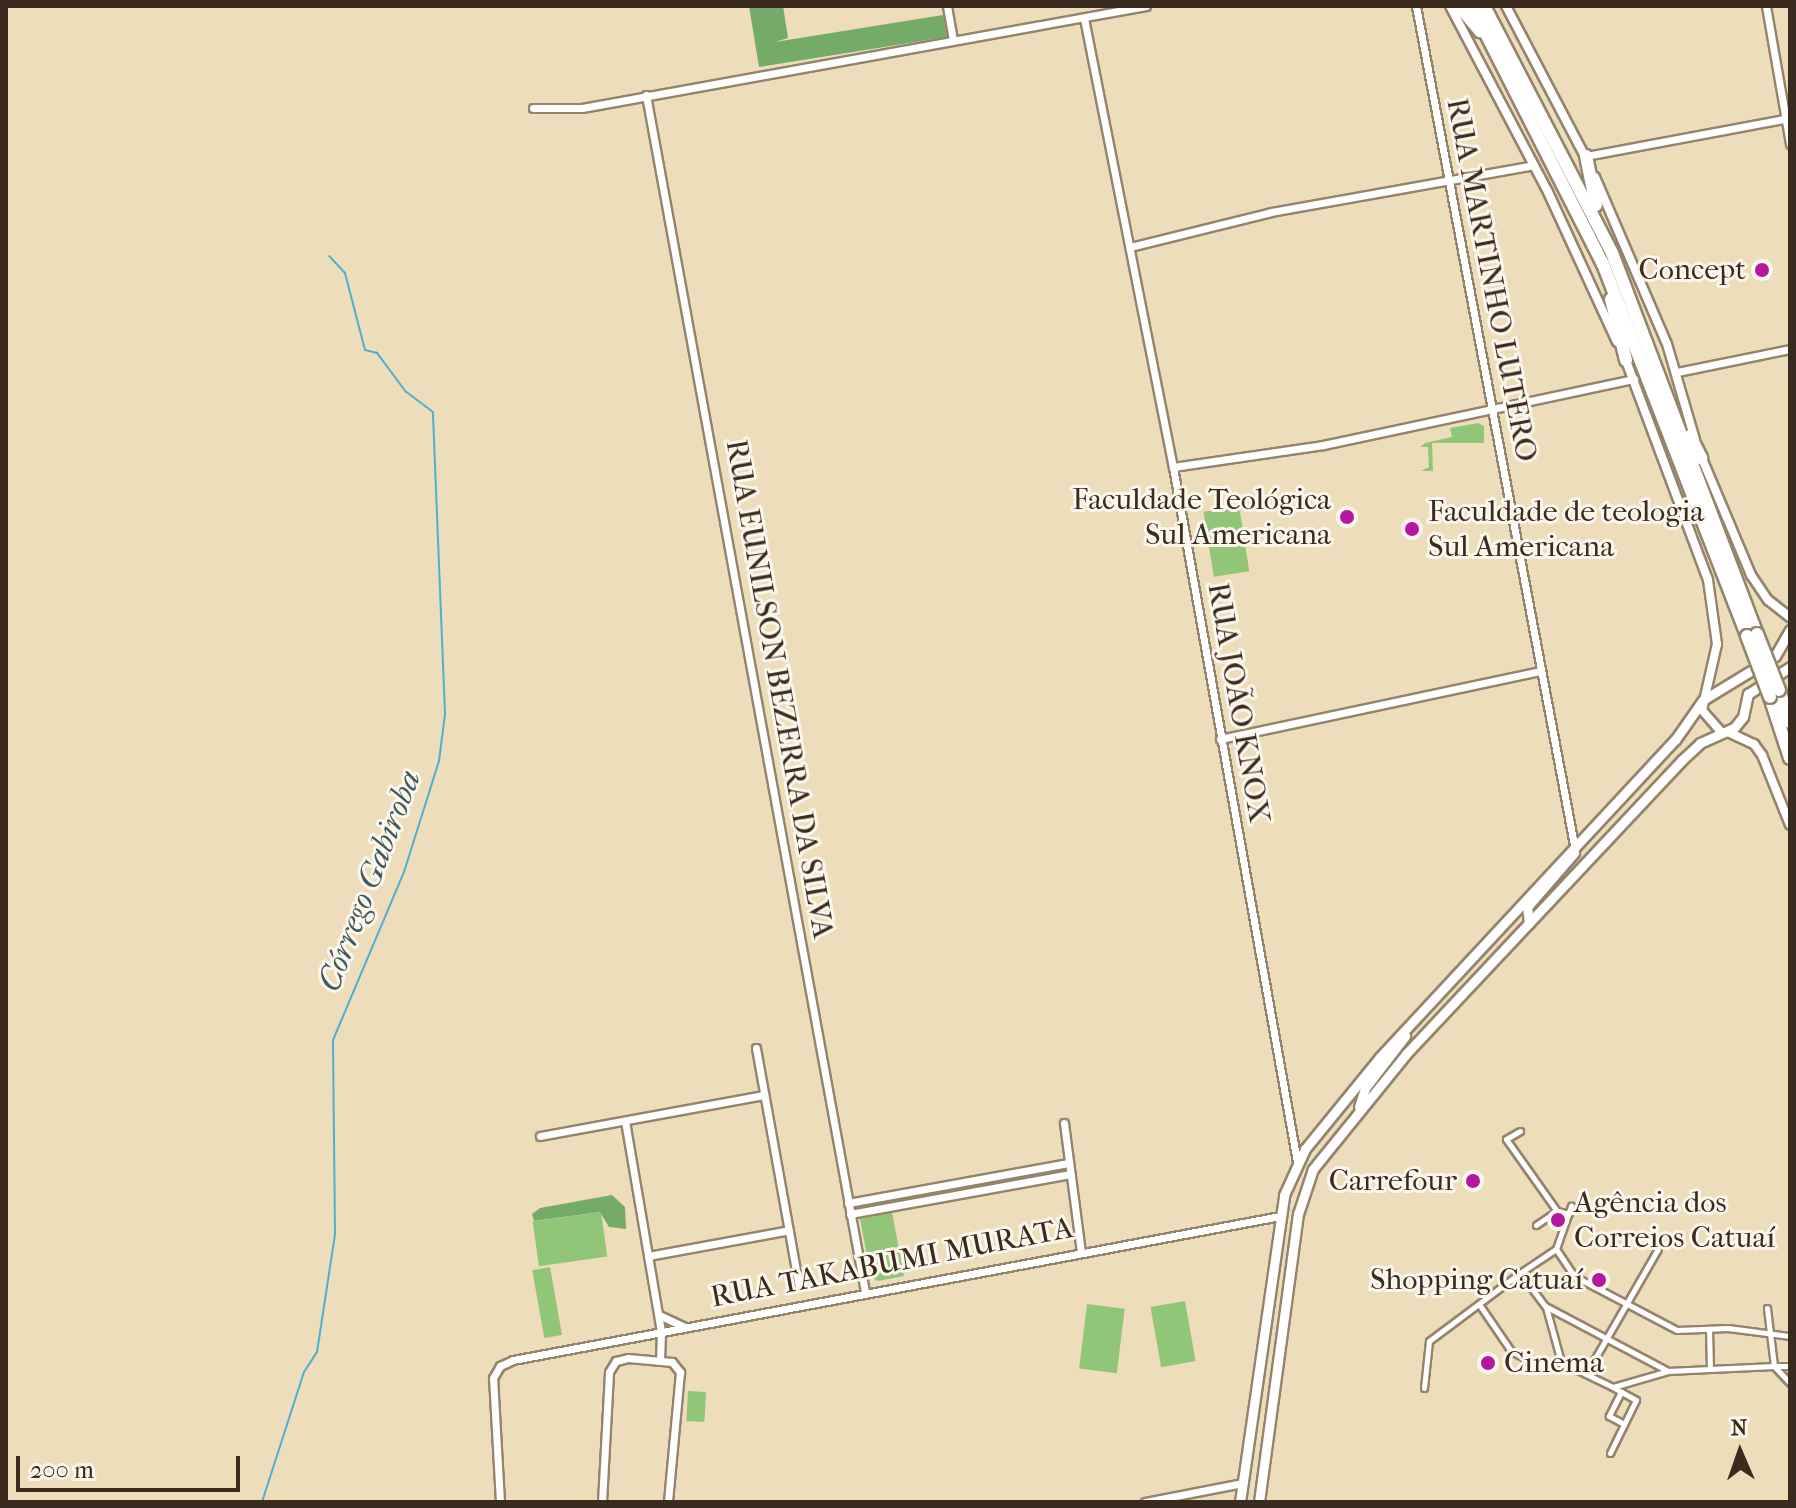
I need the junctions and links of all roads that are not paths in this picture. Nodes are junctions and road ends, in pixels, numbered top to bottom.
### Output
1 (947, 6) edge
2 (1146, 6) edge
3 (1416, 6) edge
4 (1450, 6) edge
5 (1459, 6) edge
6 (1472, 6) edge
7 (1484, 6) edge
8 (1506, 6) edge
9 (1513, 6) edge
10 (1766, 6) edge
11 (1084, 18) junction
12 (1513, 19) junction
13 (953, 40) junction
14 (1505, 64) junction
15 (646, 95) junction
16 (533, 108) dead end
17 (1788, 119) edge
18 (1790, 144) edge
19 (1586, 156) junction
20 (1534, 165) junction
21 (1447, 181) junction
22 (1130, 247) junction
23 (1612, 253) junction
24 (1603, 264) junction
25 (1790, 349) edge
26 (1626, 360) junction
27 (1677, 372) junction
28 (1660, 376) junction
29 (1634, 379) junction
30 (1494, 409) junction
31 (1701, 458) junction
32 (1173, 467) junction
33 (1790, 617) edge
34 (1790, 630) edge
35 (1752, 635) junction
36 (1790, 667) edge
37 (1541, 671) junction
38 (1774, 694) junction
39 (1703, 700) junction
40 (1790, 722) edge
41 (1724, 731) junction
42 (1220, 739) junction
43 (1790, 758) edge
44 (1790, 825) edge
45 (1574, 845) junction
46 (1529, 923) junction
47 (1488, 939) junction
48 (1511, 943) junction
49 (1443, 989) junction
50 (1455, 1001) junction
51 (1411, 1025) junction
52 (756, 1048) dead end
53 (764, 1095) junction
54 (1358, 1110) junction
55 (625, 1121) junction
56 (1064, 1123) dead end
57 (1520, 1131) dead end
58 (540, 1136) dead end
59 (1297, 1162) junction
60 (1068, 1163) junction
61 (1070, 1174) junction
62 (958, 1184) junction
63 (960, 1194) junction
64 (848, 1203) junction
65 (1571, 1206) dead end
66 (1557, 1211) junction
67 (850, 1214) junction
68 (1569, 1214) junction
69 (1280, 1216) junction
70 (1536, 1225) dead end
71 (789, 1230) junction
72 (1556, 1249) junction
73 (1658, 1249) dead end
74 (1081, 1252) junction
75 (648, 1256) junction
76 (1520, 1273) junction
77 (799, 1286) dead end
78 (865, 1292) junction
79 (655, 1297) junction
80 (1626, 1303) junction
81 (1545, 1306) junction
82 (1481, 1307) junction
83 (1767, 1308) dead end
84 (659, 1315) junction
85 (685, 1327) junction
86 (1709, 1329) junction
87 (1767, 1332) junction
88 (659, 1334) junction
89 (1790, 1336) edge
90 (1606, 1338) junction
91 (660, 1360) junction
92 (1561, 1362) junction
93 (1774, 1366) junction
94 (1790, 1366) edge
95 (1710, 1369) junction
96 (1668, 1371) junction
97 (1586, 1374) junction
98 (1790, 1383) edge
99 (1613, 1387) junction
100 (1424, 1388) dead end
101 (1621, 1392) junction
102 (1624, 1424) junction
103 (1610, 1453) dead end
104 (1243, 1483) junction
105 (500, 1502) edge
106 (602, 1502) edge
107 (668, 1502) edge
108 (1145, 1502) edge
109 (1240, 1502) edge
110 (1259, 1502) edge

1 - 13 street
2 - 11 street
3 - 21 street, RUA MARTINHO LUTERO
4 - 20 street
5 - 14 highway
6 - 14 highway
7 - 23 highway
8 - 12 street
9 - 12 street
10 - 17 street
11 - 13 street
11 - 22 street, RUA JOÃO KNOX
12 - 19 street
13 - 15 street
14 - 24 highway
15 - 16 street
15 - 64 street, RUA EUNILSON BEZERRA DA SILVA
17 - 18 street
17 - 19 street
19 - 23 highway
19 - 27 street
20 - 21 street
20 - 26 street
21 - 22 street
21 - 30 street, RUA MARTINHO LUTERO
22 - 32 street, RUA JOÃO KNOX
23 - 28 highway
24 - 26 highway
24 - 35 highway
25 - 27 street
26 - 29 street
27 - 31 street
28 - 31 highway
28 - 35 highway
29 - 30 street
29 - 39 street
30 - 32 street
30 - 37 street, RUA MARTINHO LUTERO
31 - 33 street
32 - 42 street, RUA JOÃO KNOX
34 - 39 main road
35 - 38 highway, bridge
36 - 41 main road
37 - 42 street
37 - 45 street, RUA MARTINHO LUTERO
38 - 40 highway
38 - 43 highway
39 - 41 street
39 - 45 main road
41 - 44 street
41 - 46 main road
42 - 59 street, RUA JOÃO KNOX
45 - 46 main road
45 - 47 main road
46 - 48 main road
47 - 48 main road
47 - 49 main road
48 - 50 main road
49 - 50 main road
49 - 51 main road
50 - 54 main road
51 - 54 main road
51 - 59 main road
52 - 53 street
53 - 55 street
53 - 71 street
54 - 110 main road
55 - 58 street
55 - 75 street
56 - 60 street
57 - 66 street
59 - 69 main road
60 - 61 street
60 - 62 street
61 - 63 street
61 - 74 street
62 - 63 street
62 - 64 street
63 - 67 street
64 - 67 street, RUA EUNILSON BEZERRA DA SILVA
65 - 68 street
66 - 68 street
66 - 70 street
67 - 78 street, RUA EUNILSON BEZERRA DA SILVA
68 - 72 street
69 - 74 street, RUA TAKABUMI MURATA
69 - 104 main road
71 - 75 street
71 - 77 street
72 - 76 street
72 - 80 street
73 - 80 street
74 - 78 street, RUA TAKABUMI MURATA
75 - 79 street
76 - 81 street
76 - 82 street
78 - 85 street, RUA TAKABUMI MURATA
79 - 84 street
79 - 88 street
80 - 86 street
80 - 90 street
81 - 90 street
81 - 92 street
82 - 92 street
82 - 100 street
83 - 87 street
84 - 85 street
84 - 88 street
85 - 88 street, RUA TAKABUMI MURATA
86 - 87 street
86 - 95 street
87 - 89 street
87 - 93 street
88 - 91 street
88 - 105 street, RUA TAKABUMI MURATA
90 - 96 street
90 - 97 street
91 - 106 street
91 - 107 street
92 - 97 street
93 - 94 street
93 - 95 street
93 - 98 street
95 - 96 street
96 - 99 street
97 - 99 street
99 - 101 street
101 - 102 street
101 - 102 street
102 - 103 street
104 - 108 street
104 - 109 main road

